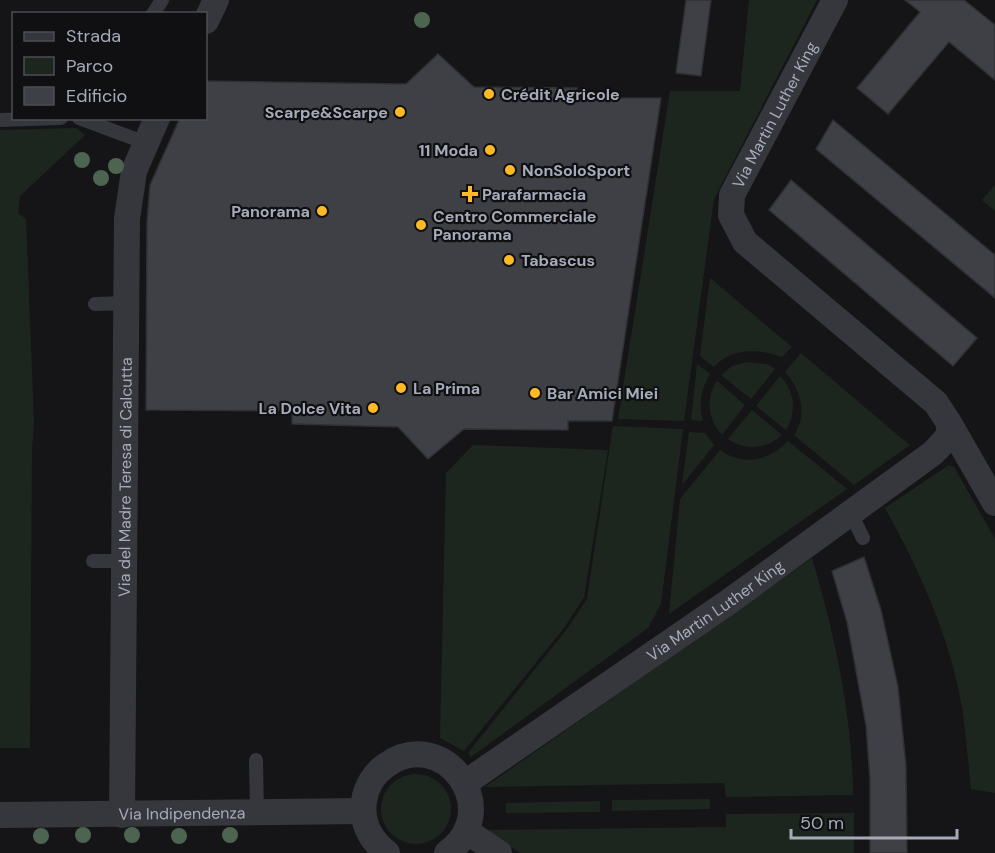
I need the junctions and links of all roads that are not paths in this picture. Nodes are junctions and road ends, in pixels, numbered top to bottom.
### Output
1 (216, 0) edge
2 (835, 0) edge
3 (207, 19) edge
4 (84, 120) edge
5 (157, 120) edge
6 (146, 143) junction
7 (127, 303) junction
8 (95, 304) dead end
9 (949, 423) junction
10 (995, 503) edge
11 (850, 512) junction
12 (863, 537) dead end
13 (93, 561) dead end
14 (124, 561) junction
15 (256, 760) dead end
16 (465, 783) junction
17 (363, 811) junction
18 (257, 814) junction
19 (0, 815) edge
20 (123, 815) junction
21 (466, 831) junction
22 (387, 853) edge
23 (447, 853) edge
24 (499, 853) edge

1 - 3 street
2 - 9 street, Via Martin Luther King
4 - 6 lane
5 - 6 street, Via del Madre Teresa di Calcutta
6 - 7 street, Via del Madre Teresa di Calcutta
7 - 8 lane
7 - 14 street, Via del Madre Teresa di Calcutta
9 - 10 street, Via Martin Luther King
9 - 11 street, Via Martin Luther King
11 - 12 lane
11 - 16 street, Via Martin Luther King
13 - 14 lane
14 - 20 street, Via del Madre Teresa di Calcutta
15 - 18 lane
16 - 17 street
16 - 21 street
17 - 18 street, Via Indipendenza
17 - 22 street
18 - 20 street, Via Indipendenza
19 - 20 street, Via Indipendenza
21 - 23 street
21 - 24 street

